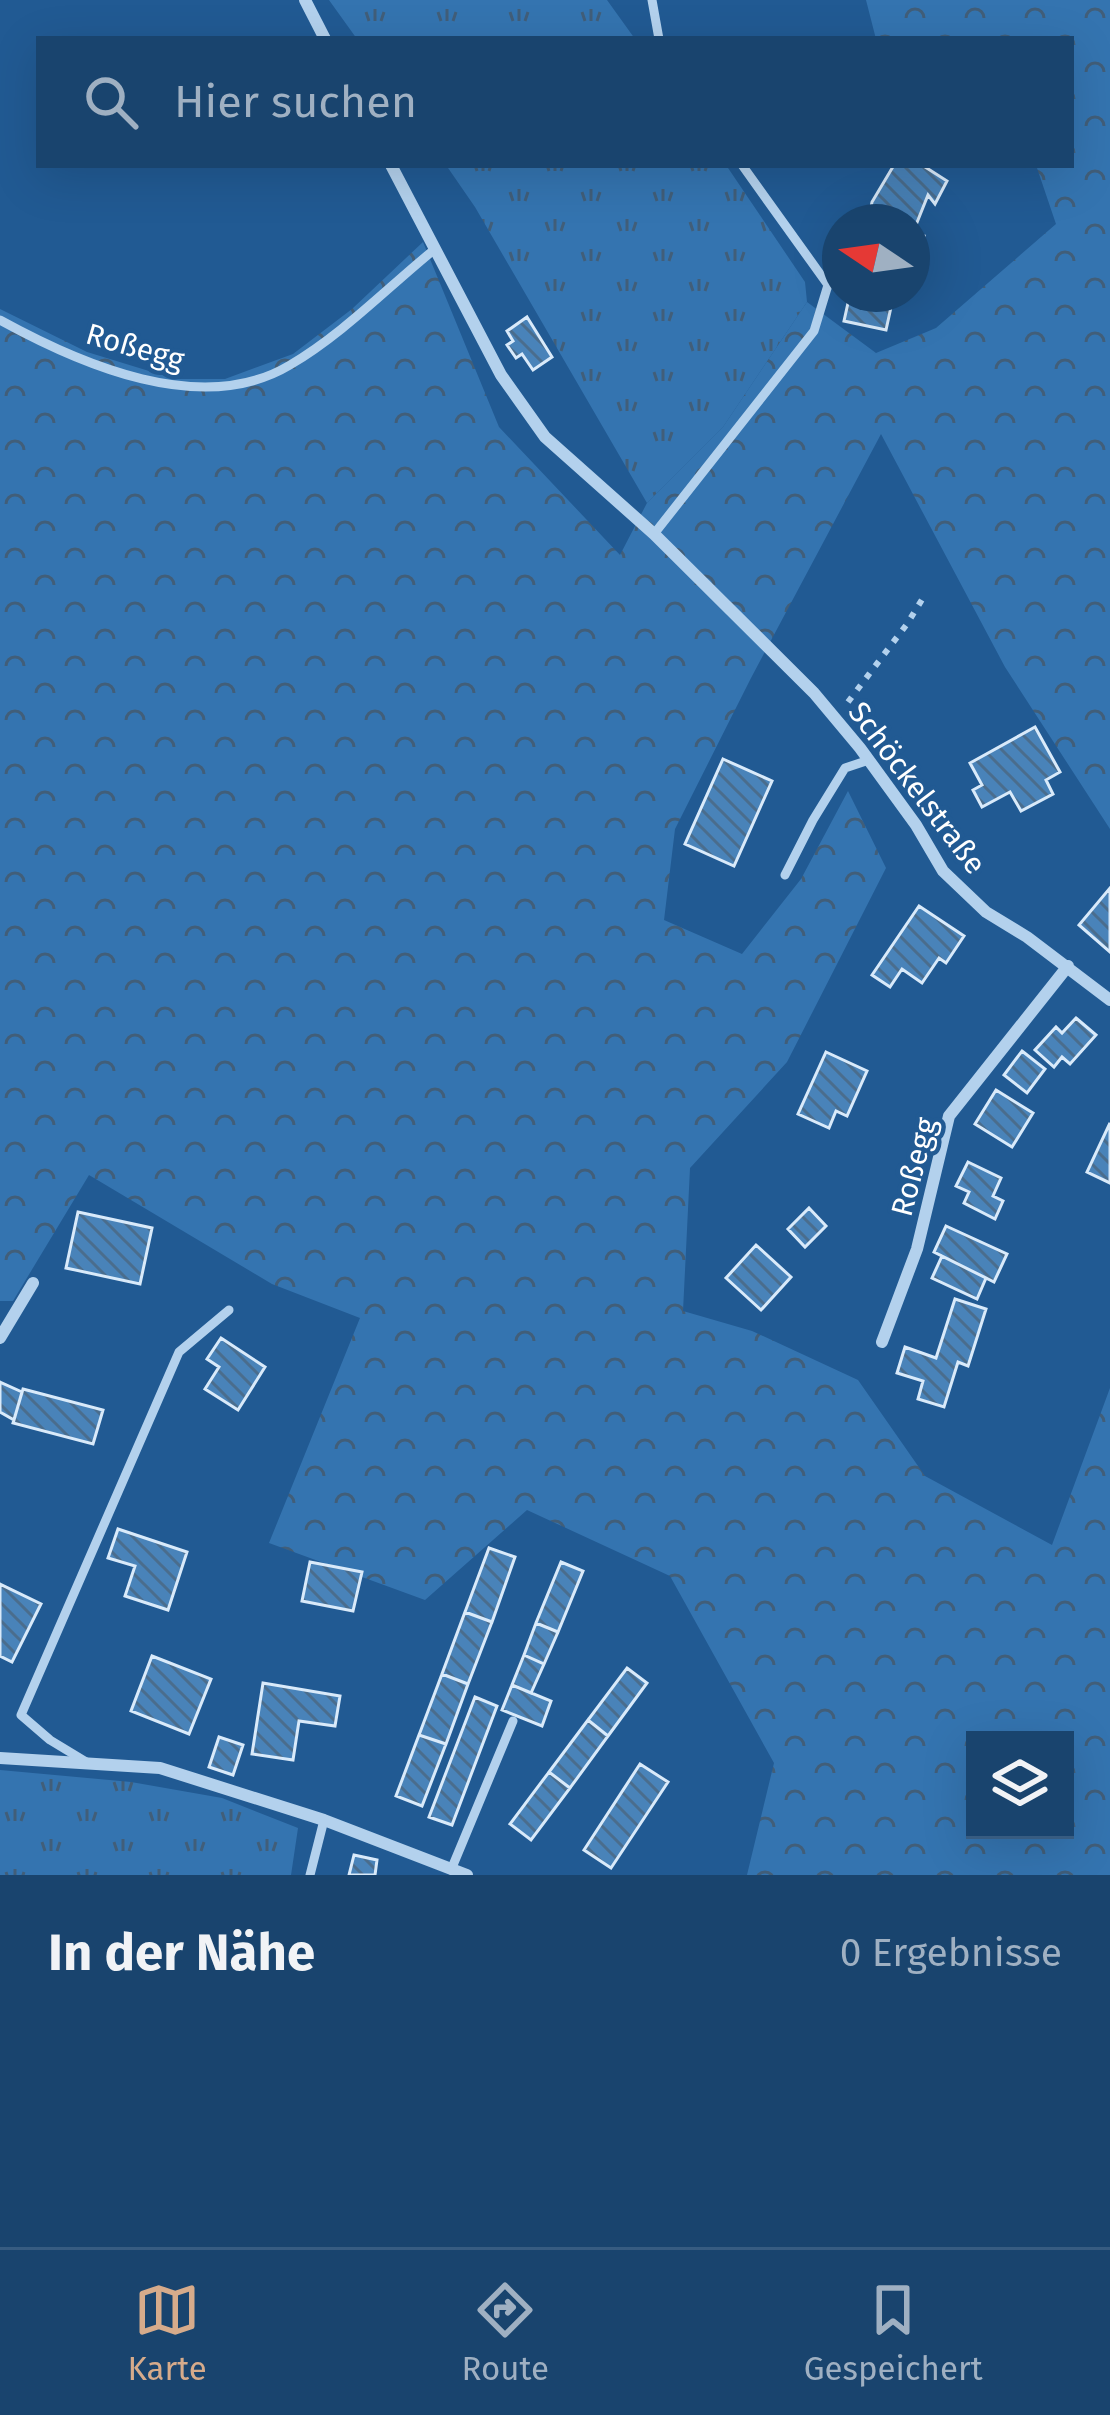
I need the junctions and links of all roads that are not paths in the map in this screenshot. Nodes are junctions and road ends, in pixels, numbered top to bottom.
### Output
1 (305, 0) edge
2 (652, 0) edge
3 (323, 36) edge
4 (658, 36) edge
5 (393, 168) edge
6 (744, 168) edge
7 (435, 249) junction
8 (0, 320) edge
9 (653, 534) junction
10 (869, 760) junction
11 (785, 875) dead end
12 (1068, 966) junction
13 (1110, 1000) edge
14 (33, 1283) dead end
15 (229, 1310) dead end
16 (0, 1338) edge
17 (883, 1342) dead end
18 (513, 1720) dead end
19 (0, 1758) edge
20 (88, 1762) junction
21 (323, 1820) junction
22 (451, 1870) junction
23 (310, 1875) edge
24 (467, 1875) edge

1 - 3 street
2 - 4 lane
5 - 7 street, Schöckelstraße
6 - 9 lane
7 - 8 lane, Roßegg
7 - 9 street, Schöckelstraße
9 - 10 street, Schöckelstraße
10 - 11 lane
10 - 12 street, Schöckelstraße
12 - 13 street, Schöckelstraße
12 - 17 street, Roßegg
14 - 16 street
15 - 20 lane
18 - 22 lane
19 - 20 street
20 - 21 street
21 - 22 street
21 - 23 lane
22 - 24 street

